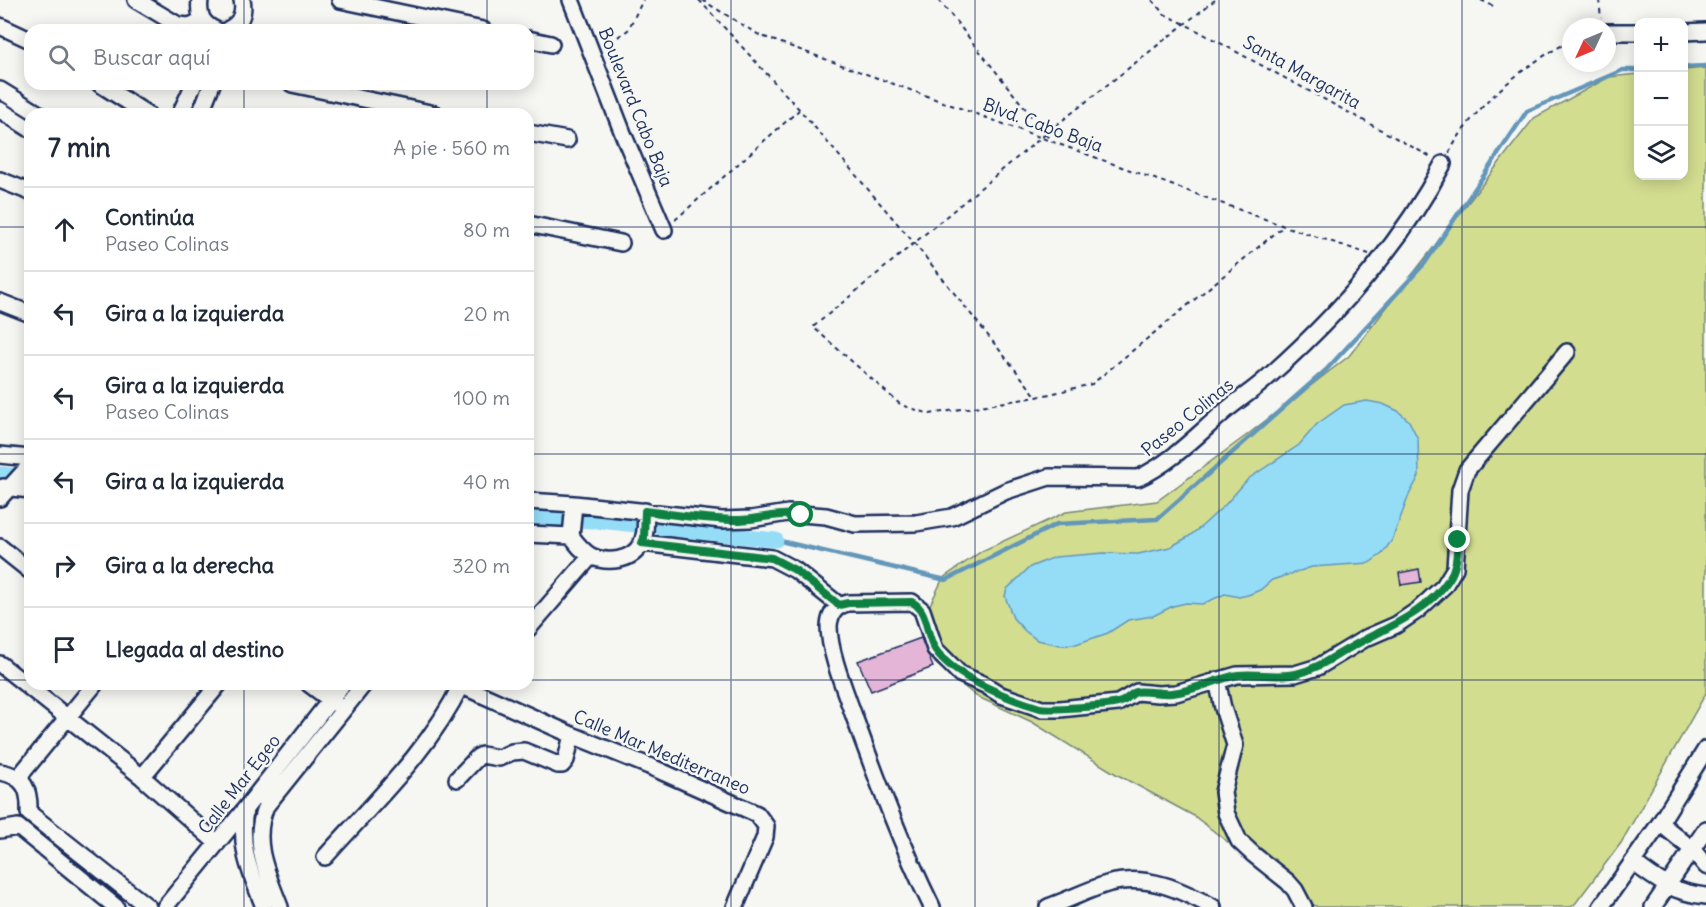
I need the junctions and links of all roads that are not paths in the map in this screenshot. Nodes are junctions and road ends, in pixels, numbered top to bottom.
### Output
1 (136, 0) edge
2 (200, 0) edge
3 (340, 0) edge
4 (571, 0) edge
5 (245, 1) edge
6 (176, 24) edge
7 (206, 24) edge
8 (237, 24) edge
9 (454, 24) edge
10 (0, 27) edge
11 (1706, 31) edge
12 (1616, 32) edge
13 (1634, 32) edge
14 (1688, 32) edge
15 (24, 37) edge
16 (534, 40) edge
17 (551, 44) dead end
18 (109, 90) edge
19 (191, 90) edge
20 (210, 90) edge
21 (321, 90) edge
22 (0, 91) edge
23 (29, 108) edge
24 (138, 108) edge
25 (183, 108) edge
26 (202, 108) edge
27 (406, 108) edge
28 (0, 110) edge
29 (24, 125) edge
30 (534, 134) edge
31 (567, 140) dead end
32 (1443, 164) road end
33 (0, 180) edge
34 (24, 190) edge
35 (534, 225) edge
36 (664, 230) road end
37 (621, 243) dead end
38 (0, 302) edge
39 (24, 311) edge
40 (1567, 352) dead end
41 (0, 455) edge
42 (24, 457) edge
43 (24, 471) edge
44 (7, 488) edge
45 (24, 489) edge
46 (534, 504) edge
47 (572, 521) junction
48 (644, 527) junction
49 (534, 532) edge
50 (0, 547) edge
51 (591, 556) junction
52 (24, 566) edge
53 (839, 605) junction
54 (534, 622) edge
55 (0, 664) edge
56 (1217, 680) junction
57 (24, 683) edge
58 (33, 690) edge
59 (90, 690) edge
60 (214, 690) edge
61 (317, 690) edge
62 (341, 690) edge
63 (356, 690) edge
64 (457, 690) edge
65 (484, 690) edge
66 (336, 704) junction
67 (68, 717) junction
68 (572, 735) junction
69 (1706, 749) edge
70 (0, 772) edge
71 (142, 777) junction
72 (18, 778) junction
73 (457, 779) dead end
74 (245, 809) junction
75 (29, 813) junction
76 (1660, 824) junction
77 (18, 827) junction
78 (1706, 829) edge
79 (0, 830) edge
80 (217, 843) junction
81 (1693, 850) junction
82 (325, 857) dead end
83 (1634, 862) junction
84 (1706, 866) edge
85 (1668, 887) junction
86 (1706, 896) edge
87 (116, 907) edge
88 (148, 907) edge
89 (165, 907) edge
90 (264, 907) edge
91 (280, 907) edge
92 (735, 907) edge
93 (932, 907) edge
94 (1048, 907) edge
95 (1214, 907) edge
96 (1304, 907) edge
97 (1601, 907) edge
98 (1653, 907) edge

1 - 6 street
2 - 7 street
3 - 9 street
4 - 36 street, Boulevard Cabo Baja
5 - 8 street
10 - 15 street
11 - 14 street
12 - 13 street
16 - 17 street
18 - 24 street
19 - 25 street
20 - 26 street
21 - 27 street
22 - 23 street
28 - 29 street
30 - 31 street
32 - 48 street, Paseo Colinas
33 - 34 street
35 - 37 street
38 - 39 street
40 - 56 street
41 - 42 street
43 - 44 street
44 - 45 street
46 - 47 street
47 - 48 street
47 - 49 street
47 - 51 street
48 - 51 street
48 - 53 street
50 - 52 street
51 - 54 street
53 - 56 street
53 - 93 street
55 - 57 street
56 - 96 street
58 - 67 street
59 - 67 street
60 - 71 street
61 - 66 street
62 - 66 street, Calle Mar Egeo
63 - 66 street, Calle Mar Egeo
64 - 82 street
65 - 68 street, Calle Mar Mediterraneo
66 - 74 street, Calle Mar Egeo
66 - 91 street, Calle Mar Egeo
67 - 71 street
67 - 72 street
68 - 73 street
68 - 92 street, Calle Mar Mediterraneo
69 - 76 street
70 - 72 street
71 - 80 street
72 - 75 street
74 - 80 street, Calle Mar Egeo
74 - 90 street
75 - 77 street
75 - 88 street
76 - 81 street
76 - 83 street
77 - 79 street
77 - 87 street
78 - 81 street
80 - 89 street, Calle Mar Egeo
81 - 84 street
81 - 85 street
83 - 85 street
83 - 97 street
85 - 86 street
85 - 98 street
94 - 95 street

